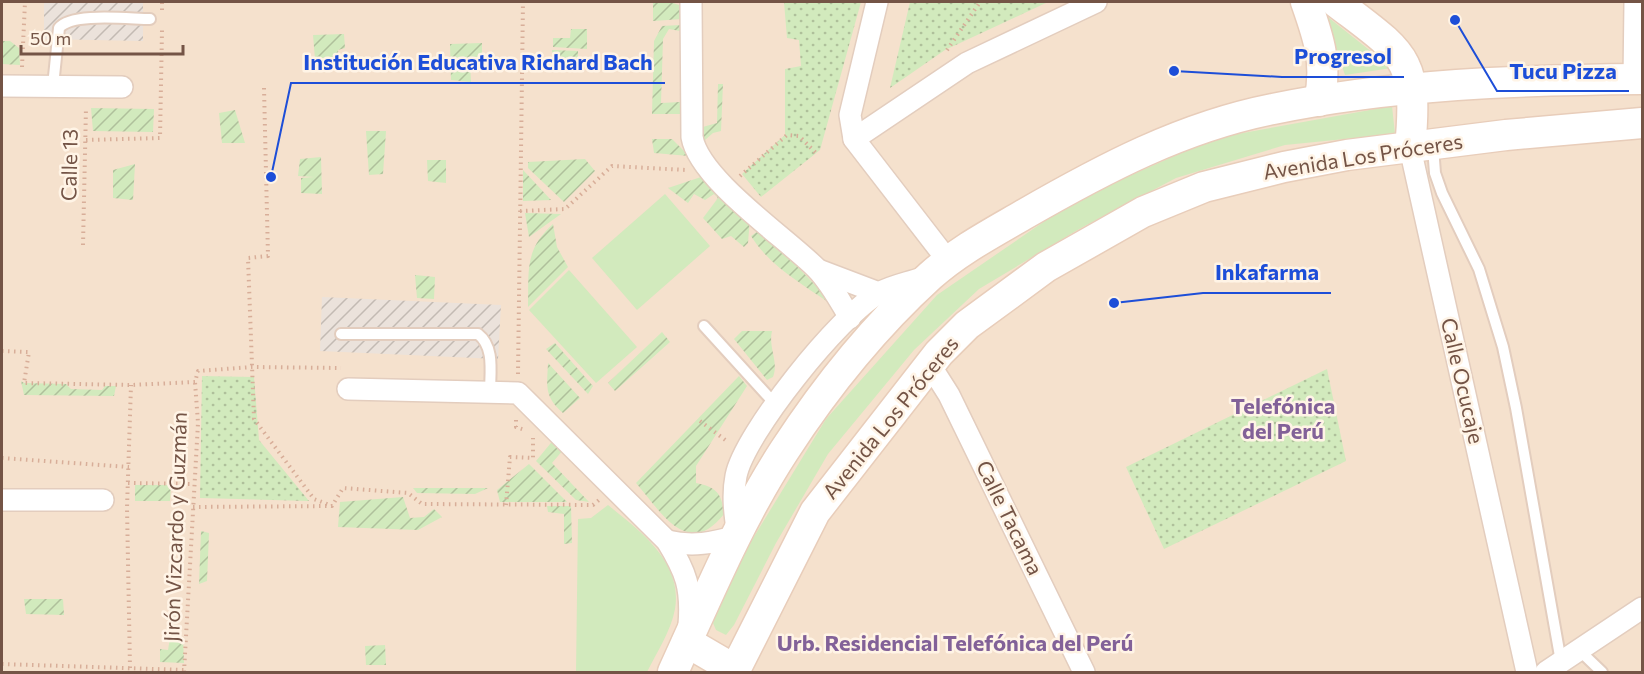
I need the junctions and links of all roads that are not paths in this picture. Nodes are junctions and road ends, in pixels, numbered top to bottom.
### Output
1 (692, 2) edge
2 (877, 2) edge
3 (1096, 2) edge
4 (1306, 2) edge
5 (1336, 2) edge
6 (1635, 2) edge
7 (150, 19) dead end
8 (1638, 79) edge
9 (11, 86) edge
10 (53, 86) junction
11 (122, 87) dead end
12 (1412, 88) junction
13 (1319, 101) junction
14 (1642, 123) edge
15 (854, 139) junction
16 (1421, 146) junction
17 (940, 268) junction
18 (818, 269) junction
19 (879, 293) junction
20 (850, 318) junction
21 (704, 326) dead end
22 (341, 334) dead end
23 (930, 365) junction
24 (348, 389) road end
25 (490, 392) junction
26 (776, 405) junction
27 (2, 500) edge
28 (103, 501) dead end
29 (738, 536) junction
30 (667, 541) junction
31 (1642, 608) edge
32 (687, 642) junction
33 (1579, 650) junction
34 (1553, 667) edge
35 (735, 671) edge
36 (673, 672) edge
37 (1084, 672) edge
38 (1527, 672) edge
39 (1602, 672) edge

1 - 18 street
2 - 15 street
3 - 15 street
4 - 13 main road
5 - 12 main road, Calle Ocucaje
6 - 8 street
7 - 10 lane
8 - 12 main road
9 - 10 street
10 - 11 street
12 - 13 main road
12 - 16 main road, Calle Ocucaje
13 - 17 main road
14 - 16 main road, Avenida Los Próceres
15 - 17 street
16 - 23 main road, Avenida Los Próceres
16 - 34 lane
16 - 38 street, Calle Ocucaje
17 - 19 street
17 - 29 main road
18 - 19 street
18 - 20 street
19 - 20 street
20 - 26 street
21 - 26 lane
22 - 25 lane
23 - 35 main road, Avenida Los Próceres
23 - 37 street, Calle Tacama
24 - 25 street
25 - 30 street
26 - 29 street
27 - 28 street
29 - 30 street
29 - 32 main road
30 - 32 street
31 - 33 street
32 - 35 main road
32 - 36 main road
33 - 34 street
33 - 39 lane

